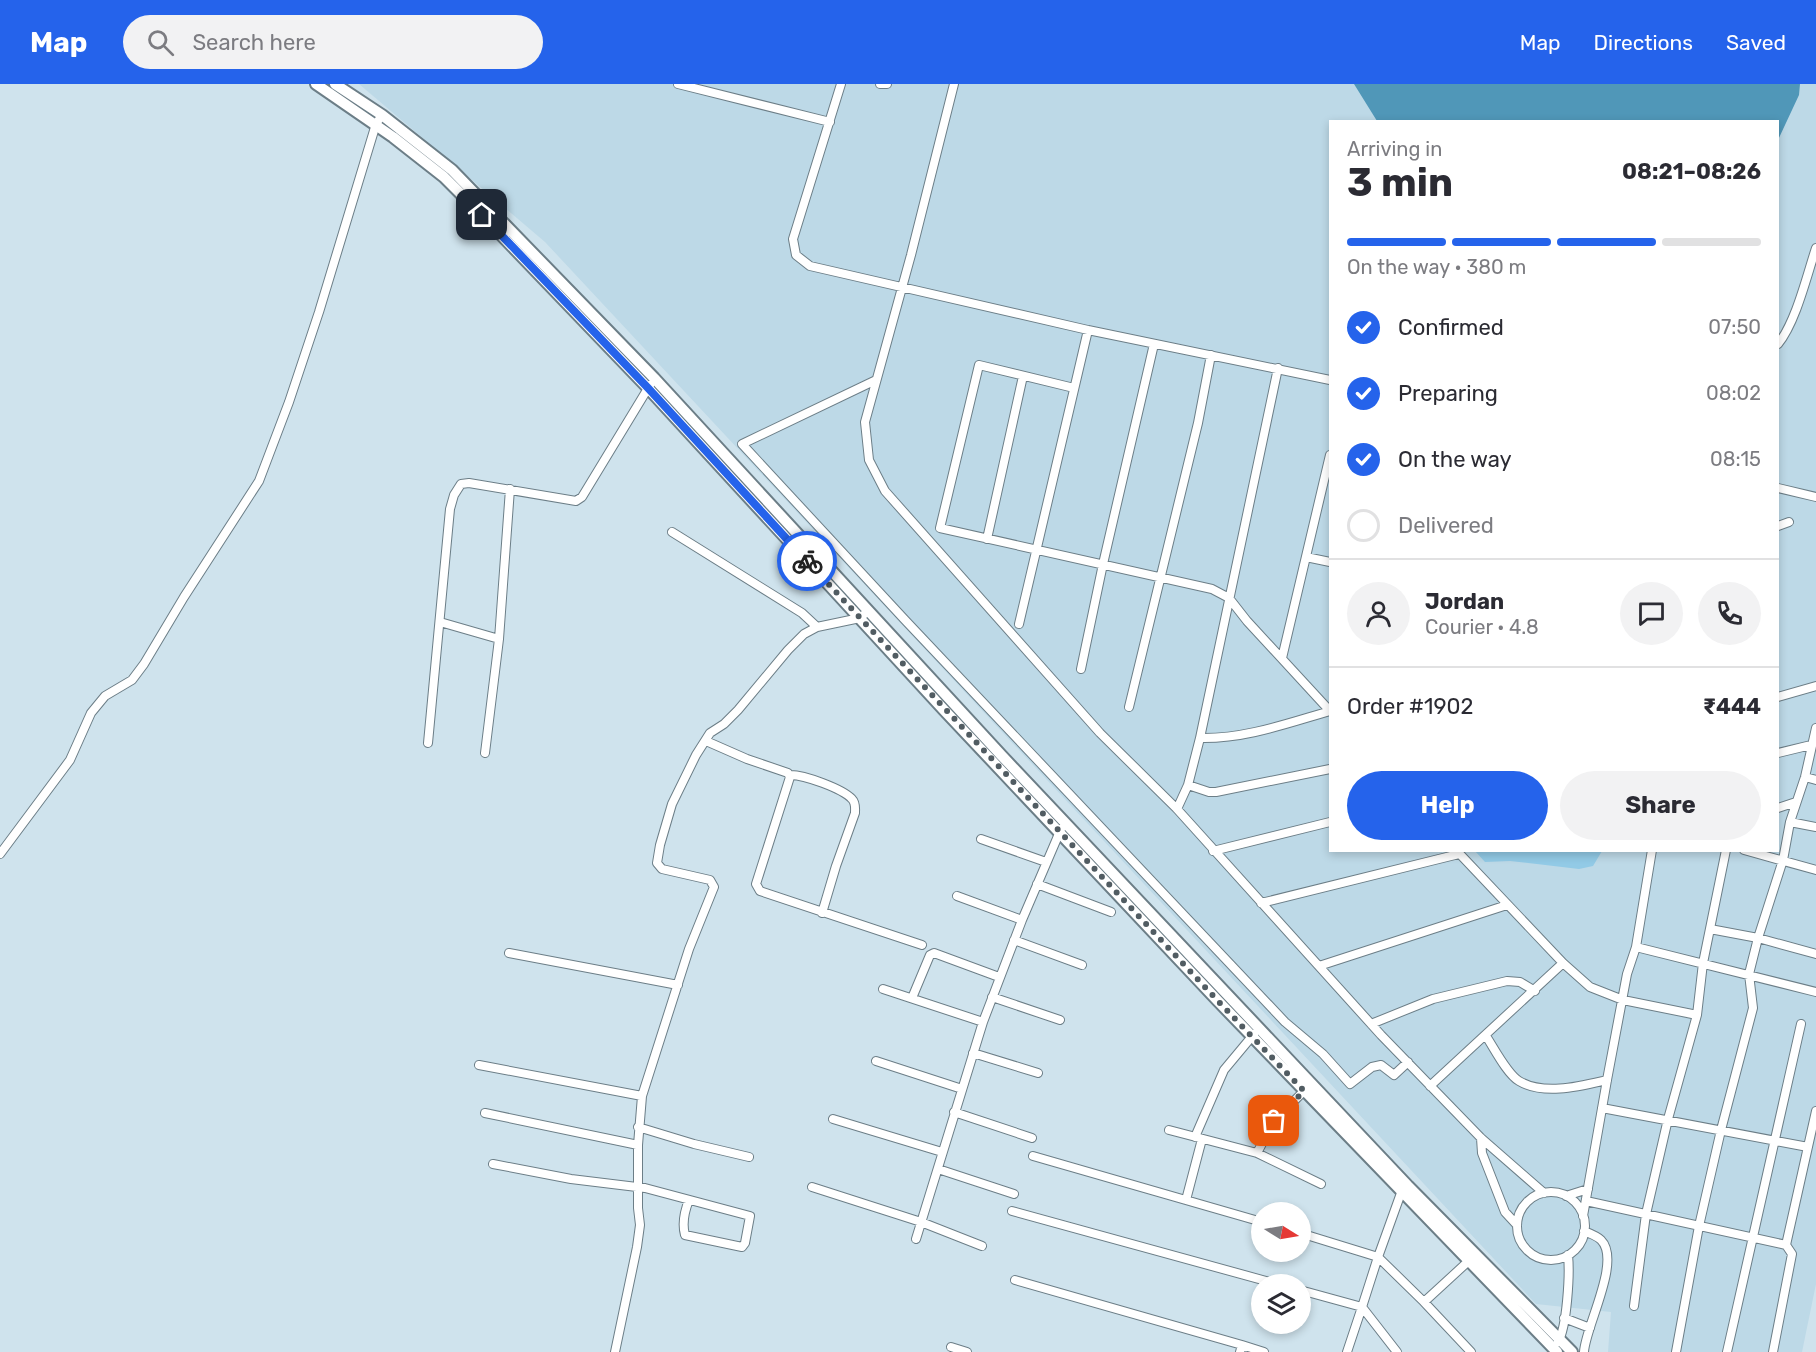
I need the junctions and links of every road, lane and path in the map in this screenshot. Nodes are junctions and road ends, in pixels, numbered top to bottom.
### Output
1 (316, 84) edge
2 (335, 84) edge
3 (683, 84) edge
4 (841, 84) edge
5 (880, 84) edge
6 (887, 84) edge
7 (954, 84) edge
8 (379, 119) junction
9 (830, 122) junction
10 (1816, 248) edge
11 (902, 288) junction
12 (1088, 330) junction
13 (1779, 343) edge
14 (1154, 344) junction
15 (1211, 355) junction
16 (1278, 368) junction
17 (1023, 376) junction
18 (876, 380) junction
19 (1329, 380) edge
20 (651, 383) junction
21 (1074, 388) junction
22 (1329, 459) edge
23 (1779, 488) edge
24 (510, 489) junction
25 (1816, 497) edge
26 (1789, 522) dead end
27 (1779, 526) edge
28 (672, 532) dead end
29 (987, 539) junction
30 (1037, 550) junction
31 (1306, 557) junction
32 (1329, 562) edge
33 (1103, 564) junction
34 (1161, 578) junction
35 (1229, 598) junction
36 (864, 615) junction
37 (440, 622) junction
38 (1020, 624) dead end
39 (817, 627) junction
40 (499, 639) junction
41 (1282, 658) junction
42 (1081, 669) dead end
43 (1816, 686) edge
44 (1779, 697) edge
45 (1129, 707) dead end
46 (1329, 710) edge
47 (1329, 711) edge
48 (1816, 732) edge
49 (1200, 738) junction
50 (706, 741) junction
51 (428, 743) dead end
52 (1811, 745) junction
53 (485, 753) dead end
54 (1779, 753) edge
55 (1329, 769) edge
56 (789, 775) junction
57 (1805, 777) junction
58 (1816, 780) edge
59 (1188, 785) junction
60 (1796, 802) junction
61 (1779, 808) edge
62 (1177, 809) junction
63 (1329, 822) edge
64 (1790, 822) junction
65 (1062, 827) junction
66 (1816, 827) edge
67 (981, 839) dead end
68 (1213, 851) junction
69 (1458, 852) edge
70 (1652, 852) edge
71 (1726, 852) edge
72 (1752, 852) edge
73 (0, 854) edge
74 (1783, 860) junction
75 (1046, 862) junction
76 (1816, 870) edge
77 (1037, 884) junction
78 (957, 896) dead end
79 (1261, 903) junction
80 (1507, 906) junction
81 (1111, 912) dead end
82 (822, 913) junction
83 (1022, 920) junction
84 (1710, 929) junction
85 (1758, 938) junction
86 (1014, 940) junction
87 (922, 945) dead end
88 (1636, 946) junction
89 (509, 952) dead end
90 (1816, 954) edge
91 (1563, 963) junction
92 (1703, 963) junction
93 (1082, 965) dead end
94 (1319, 966) junction
95 (1749, 974) junction
96 (999, 977) junction
97 (678, 985) junction
98 (883, 989) dead end
99 (1535, 991) junction
100 (1816, 992) edge
101 (992, 997) junction
102 (912, 998) junction
103 (1623, 1000) junction
104 (1697, 1015) junction
105 (1060, 1020) dead end
106 (983, 1022) junction
107 (1371, 1024) junction
108 (1801, 1024) dead end
109 (1256, 1032) junction
110 (1486, 1036) junction
111 (973, 1053) junction
112 (876, 1061) dead end
113 (1408, 1062) junction
114 (479, 1065) dead end
115 (1038, 1073) dead end
116 (1606, 1080) junction
117 (1430, 1086) junction
118 (962, 1089) junction
119 (1304, 1091) junction
120 (642, 1096) junction
121 (1602, 1108) junction
122 (1816, 1111) edge
123 (954, 1112) junction
124 (485, 1113) dead end
125 (833, 1119) dead end
126 (1668, 1119) junction
127 (638, 1127) junction
128 (1169, 1130) dead end
129 (1721, 1130) junction
130 (1032, 1138) dead end
131 (1199, 1138) junction
132 (1481, 1138) junction
133 (1775, 1141) junction
134 (638, 1145) junction
135 (1808, 1147) junction
136 (942, 1152) junction
137 (1257, 1153) junction
138 (1033, 1156) dead end
139 (749, 1157) dead end
140 (493, 1164) dead end
141 (938, 1169) junction
142 (1321, 1184) dead end
143 (812, 1187) dead end
144 (638, 1188) junction
145 (1588, 1189) junction
146 (1401, 1193) junction
147 (1544, 1193) junction
148 (1014, 1194) dead end
149 (1566, 1196) junction
150 (689, 1200) junction
151 (1186, 1200) junction
152 (1586, 1201) junction
153 (1012, 1211) dead end
154 (1646, 1214) junction
155 (1583, 1216) junction
156 (1251, 1219) edge
157 (921, 1222) junction
158 (1517, 1226) junction
159 (1699, 1226) junction
160 (1584, 1231) junction
161 (1311, 1236) edge
162 (916, 1239) dead end
163 (1752, 1239) junction
164 (1786, 1245) junction
165 (982, 1246) dead end
166 (1568, 1255) junction
167 (1378, 1257) junction
168 (1472, 1258) junction
169 (1251, 1277) edge
170 (1015, 1280) dead end
171 (1311, 1293) edge
172 (1424, 1302) junction
173 (1634, 1306) dead end
174 (1362, 1307) junction
175 (1564, 1318) junction
176 (1590, 1328) junction
177 (951, 1347) dead end
178 (1556, 1347) edge
179 (1241, 1349) edge
180 (615, 1352) edge
181 (968, 1352) edge
182 (1264, 1352) edge
183 (1347, 1352) edge
184 (1397, 1352) edge
185 (1471, 1352) edge
186 (1572, 1352) edge
187 (1584, 1352) edge
188 (1676, 1352) edge
189 (1727, 1352) edge
190 (1773, 1352) edge

1 - 8 street
2 - 8 street
3 - 9 street
4 - 9 street
5 - 6 street
7 - 11 street
8 - 20 street
8 - 73 street
9 - 11 street
10 - 13 street
11 - 12 street
11 - 18 street
12 - 14 street
12 - 21 street
14 - 15 street
14 - 33 street
15 - 16 street
15 - 34 street
16 - 19 street
16 - 35 street
17 - 21 street
17 - 29 street
17 - 29 street
18 - 62 street
18 - 113 street
20 - 24 street
20 - 36 street
21 - 30 street
22 - 31 street
23 - 25 street
24 - 37 street
24 - 40 street
26 - 27 street
28 - 39 street
29 - 30 street
30 - 33 street
30 - 38 street
31 - 32 street
31 - 41 street
33 - 34 street
33 - 42 street
34 - 35 street
34 - 45 street
35 - 41 street
35 - 49 street
36 - 39 street
36 - 65 street
37 - 40 street
37 - 51 street
39 - 50 street
40 - 53 street
41 - 46 street
43 - 44 street
47 - 49 street
48 - 52 street
49 - 59 street
50 - 56 street
50 - 97 street
52 - 54 street
52 - 57 street
55 - 59 street
56 - 82 street
56 - 82 street
57 - 58 street
57 - 60 street
59 - 62 street
60 - 61 street
60 - 64 street
62 - 68 street
63 - 68 street
64 - 66 street
64 - 74 street
65 - 75 street
65 - 109 street
67 - 75 street
68 - 79 street
69 - 79 street
69 - 80 street
70 - 88 street
71 - 84 street
72 - 74 street
74 - 76 street
74 - 85 street
75 - 77 street
77 - 81 street
77 - 83 street
78 - 83 street
79 - 94 street
80 - 91 street
80 - 94 street
82 - 87 street
83 - 86 street
84 - 85 street
84 - 92 street
85 - 90 street
85 - 95 street
86 - 93 street
86 - 96 street
88 - 92 street
88 - 103 street
89 - 97 street
91 - 99 street
91 - 103 street
92 - 95 street
92 - 104 street
94 - 107 street
95 - 100 street
95 - 129 street
96 - 101 street
96 - 102 street
97 - 120 street
98 - 102 street
99 - 107 street
99 - 110 street
101 - 105 street
101 - 106 street
102 - 106 street
103 - 104 street
103 - 116 street
104 - 126 street
106 - 111 street
107 - 113 street
108 - 133 street
109 - 119 street
109 - 131 street
109 - 168 street
110 - 116 street
110 - 117 street
111 - 115 street
111 - 118 street
112 - 118 street
113 - 117 street
114 - 120 street
116 - 121 street
117 - 132 street
118 - 123 street
119 - 137 street
119 - 146 street
120 - 127 street
121 - 126 street
121 - 145 street
122 - 135 street
123 - 130 street
123 - 136 street
124 - 134 street
125 - 136 street
126 - 129 street
126 - 154 street
127 - 134 street
127 - 139 street
128 - 131 street
129 - 133 street
129 - 159 street
131 - 137 street
131 - 151 street
132 - 147 street
132 - 158 street
133 - 135 street
133 - 163 street
134 - 144 street
135 - 164 street
136 - 141 street
137 - 142 street
138 - 151 street
140 - 144 street
141 - 148 street
141 - 157 street
143 - 157 street
144 - 150 street
144 - 180 street
145 - 149 street
145 - 152 street
146 - 167 street
146 - 168 street
147 - 149 street
147 - 158 street
149 - 155 street
150 - 150 street
151 - 156 street
152 - 154 street
152 - 155 street
153 - 169 street
154 - 159 street
154 - 173 street
155 - 160 street
157 - 162 street
157 - 165 street
158 - 166 street
159 - 163 street
159 - 188 street
160 - 166 street
160 - 176 street
161 - 167 street
163 - 164 street
163 - 189 street
164 - 190 street
166 - 175 street
167 - 172 street
167 - 174 street
168 - 172 street
168 - 178 street
170 - 179 street
171 - 174 street
172 - 185 street
174 - 183 street
174 - 184 street
175 - 176 street
175 - 178 street
176 - 187 street
177 - 181 street
178 - 186 street
179 - 182 street

